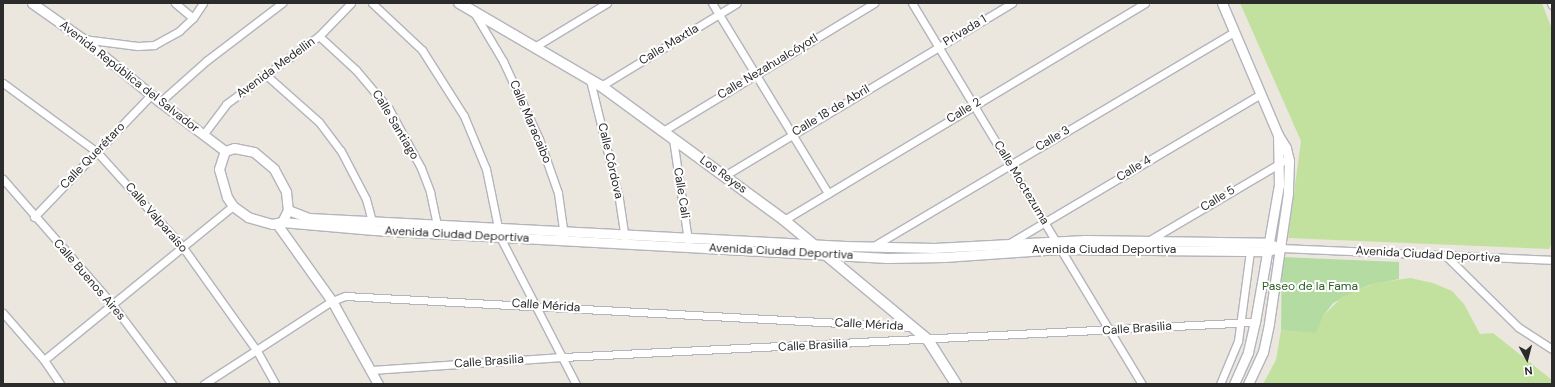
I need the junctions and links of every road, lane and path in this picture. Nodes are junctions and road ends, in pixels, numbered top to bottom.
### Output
1 (32, 3) edge
2 (175, 3) edge
3 (203, 3) edge
4 (282, 3) edge
5 (351, 3) edge
6 (372, 3) edge
7 (607, 3) edge
8 (712, 3) edge
9 (737, 3) edge
10 (874, 3) edge
11 (912, 3) edge
12 (1012, 3) edge
13 (1145, 3) edge
14 (1222, 3) edge
15 (469, 6) edge
16 (719, 14) junction
17 (193, 18) junction
18 (1234, 32) junction
19 (319, 36) junction
20 (83, 39) junction
21 (536, 46) junction
22 (938, 46) junction
23 (265, 74) junction
24 (755, 74) junction
25 (590, 80) junction
26 (3, 83) edge
27 (601, 86) junction
28 (1261, 94) junction
29 (152, 96) junction
30 (160, 102) junction
31 (974, 106) junction
32 (663, 131) junction
33 (203, 134) junction
34 (792, 134) junction
35 (673, 139) junction
36 (225, 151) junction
37 (97, 152) junction
38 (1285, 160) junction
39 (1010, 165) junction
40 (724, 176) junction
41 (3, 179) edge
42 (828, 193) junction
43 (233, 206) junction
44 (288, 210) junction
45 (34, 217) junction
46 (784, 220) junction
47 (1044, 222) junction
48 (280, 223) junction
49 (373, 226) junction
50 (497, 227) junction
51 (438, 229) junction
52 (564, 231) junction
53 (500, 237) junction
54 (688, 237) junction
55 (625, 238) junction
56 (564, 240) junction
57 (1055, 240) junction
58 (1148, 241) junction
59 (811, 244) junction
60 (1008, 244) junction
61 (182, 246) junction
62 (689, 247) junction
63 (872, 247) junction
64 (1267, 247) junction
65 (1279, 248) junction
66 (1060, 249) junction
67 (1250, 251) junction
68 (824, 255) junction
69 (1444, 256) junction
70 (1552, 260) edge
71 (332, 301) junction
72 (112, 304) junction
73 (536, 306) junction
74 (3, 313) edge
75 (1241, 322) junction
76 (1255, 322) junction
77 (913, 327) junction
78 (1110, 331) junction
79 (928, 340) junction
80 (1552, 349) edge
81 (257, 351) junction
82 (563, 357) junction
83 (44, 360) junction
84 (371, 370) junction
85 (60, 384) edge
86 (172, 384) edge
87 (204, 384) edge
88 (275, 384) edge
89 (378, 384) edge
90 (576, 384) edge
91 (956, 384) edge
92 (1142, 384) edge
93 (1220, 384) edge
94 (1234, 384) edge
95 (1248, 384) edge

1 - 20 street, Avenida República del Salvador
2 - 17 street
3 - 17 street
4 - 30 street
5 - 19 street, Avenida Medellin
6 - 50 street
7 - 21 street
8 - 16 street
9 - 16 street, Calle Maxtla
10 - 24 street, Calle Nezahualcóyotl
11 - 22 street, Calle Moctezuma
12 - 22 street, Privada 1
13 - 31 street, Calle 2
14 - 18 street
15 - 21 main road, Los Reyes
15 - 52 street, Calle Maracaibo
16 - 24 street
16 - 27 street, Calle Maxtla
17 - 20 street
18 - 28 street
18 - 39 street, Calle 3
19 - 23 street, Avenida Medellin
19 - 51 street, Calle Santiago
20 - 29 street, Avenida República del Salvador
21 - 25 main road, Los Reyes
22 - 31 street, Calle Moctezuma
22 - 34 street, Calle 18 de Abril
23 - 33 street, Avenida Medellin
23 - 49 street
24 - 32 street, Calle Nezahualcóyotl
24 - 34 street
25 - 27 main road, Los Reyes
25 - 55 street, Calle Córdova
26 - 37 street, Calle Valparaíso
27 - 32 main road, Los Reyes
28 - 38 street
28 - 47 street, Calle 4
29 - 30 street, Avenida República del Salvador
29 - 37 street, Calle Querétaro
30 - 33 street, Avenida República del Salvador
31 - 39 street, Calle Moctezuma
31 - 42 street, Calle 2
32 - 35 main road, Los Reyes
33 - 36 street, Avenida República del Salvador
34 - 40 street, Calle 18 de Abril
34 - 42 street
35 - 40 main road, Los Reyes
35 - 54 street, Calle Cali
36 - 43 street
36 - 44 street
37 - 45 street, Calle Querétaro
37 - 61 street, Calle Valparaíso
38 - 58 street, Calle 5
38 - 64 street
38 - 65 street
39 - 47 street, Calle Moctezuma
39 - 63 street, Calle 3
40 - 46 main road, Los Reyes
41 - 45 street, Calle Buenos Aires
42 - 46 street, Calle 2
43 - 48 street
43 - 61 street
44 - 48 street
44 - 49 street, Avenida Ciudad Deportiva
45 - 72 street, Calle Buenos Aires
46 - 59 main road, Los Reyes
47 - 57 street, Calle Moctezuma
47 - 60 street, Calle 4
48 - 49 street, Avenida Ciudad Deportiva
48 - 71 street
49 - 51 street, Avenida Ciudad Deportiva
50 - 51 street, Avenida Ciudad Deportiva
50 - 52 street, Avenida Ciudad Deportiva
50 - 53 street
51 - 53 street, Avenida Ciudad Deportiva
52 - 55 street, Avenida Ciudad Deportiva
52 - 56 street, Calle Maracaibo
53 - 56 street, Avenida Ciudad Deportiva
53 - 73 street
54 - 55 street, Avenida Ciudad Deportiva
54 - 59 street, Avenida Ciudad Deportiva
54 - 62 street, Calle Cali
55 - 56 street, Avenida Ciudad Deportiva
55 - 62 street, Avenida Ciudad Deportiva
57 - 58 street, Avenida Ciudad Deportiva
57 - 60 street, Avenida Ciudad Deportiva
57 - 66 street, Calle Moctezuma
58 - 64 street, Avenida Ciudad Deportiva
59 - 63 street, Avenida Ciudad Deportiva
59 - 68 main road, Los Reyes
60 - 63 street, Avenida Ciudad Deportiva
61 - 72 street
61 - 81 street, Calle Valparaíso
62 - 68 street, Avenida Ciudad Deportiva
64 - 65 street, Avenida Ciudad Deportiva
64 - 67 street, Avenida Ciudad Deportiva
64 - 76 street
65 - 69 street, Avenida Ciudad Deportiva
65 - 95 street
66 - 67 street, Avenida Ciudad Deportiva
66 - 68 street, Avenida Ciudad Deportiva
66 - 78 street, Calle Moctezuma
67 - 75 street
68 - 77 main road, Los Reyes
69 - 70 street, Avenida Ciudad Deportiva
69 - 80 street
71 - 73 street, Calle Mérida
71 - 81 street, Calle Mérida
71 - 84 street
72 - 83 street
72 - 86 street, Calle Buenos Aires
73 - 77 street, Calle Mérida
73 - 82 street
74 - 83 street
75 - 76 street, Calle Brasilia
75 - 78 street, Calle Brasilia
75 - 93 street
76 - 94 street
77 - 79 main road, Los Reyes
78 - 79 street, Calle Brasilia
78 - 92 street, Calle Moctezuma
79 - 82 street, Calle Brasilia
79 - 91 main road, Los Reyes
81 - 87 street, Calle Mérida
81 - 88 street, Calle Valparaíso
82 - 84 street, Calle Brasilia
82 - 90 street
83 - 85 street
84 - 89 street

